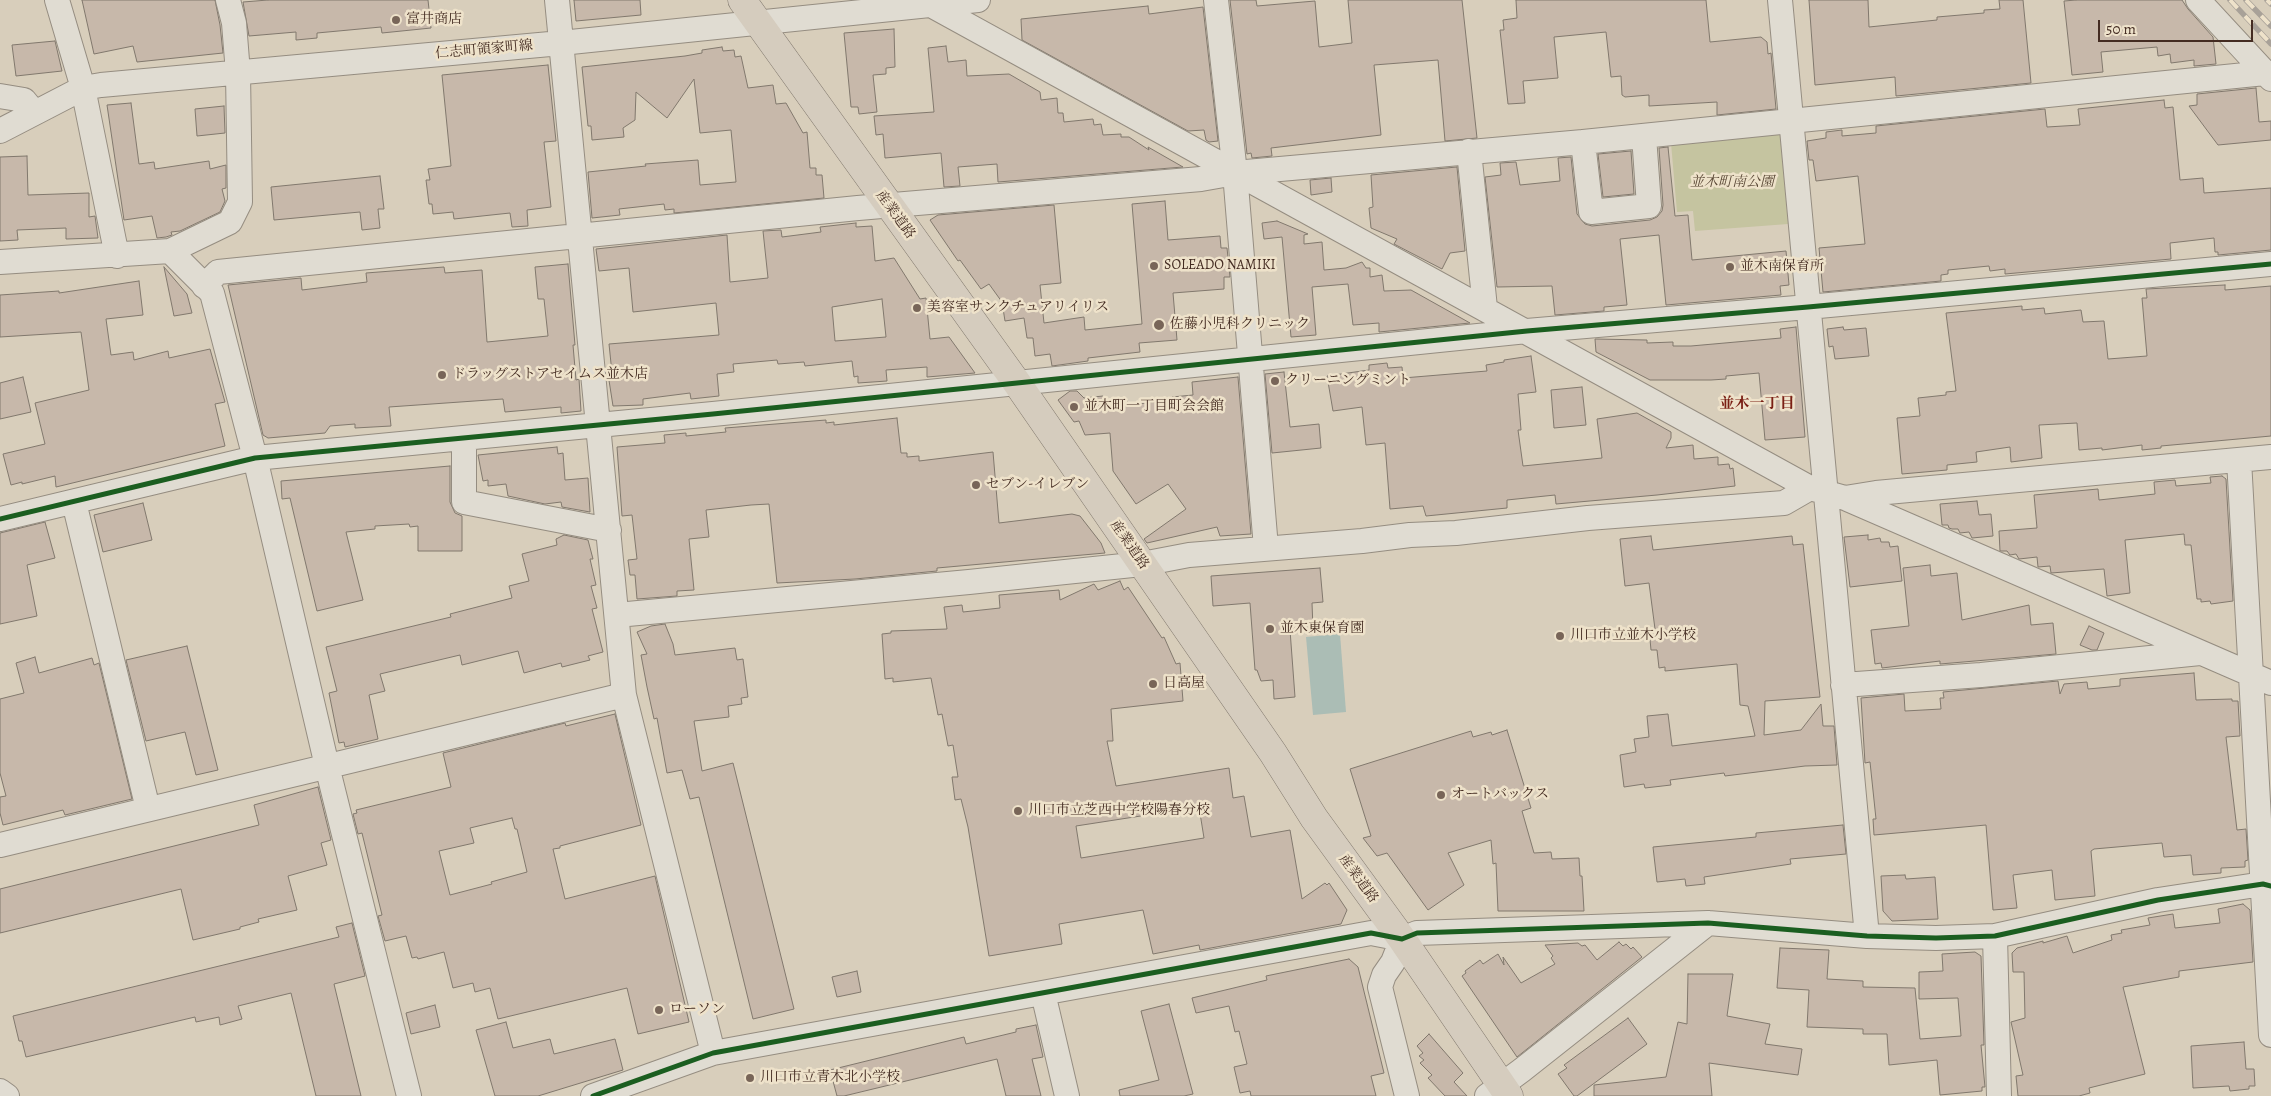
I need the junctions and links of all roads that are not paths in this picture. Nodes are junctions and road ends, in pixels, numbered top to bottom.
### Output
1 (57, 0) edge
2 (228, 0) edge
3 (557, 0) edge
4 (742, 0) edge
5 (978, 0) edge
6 (1216, 0) edge
7 (1780, 0) edge
8 (2198, 0) edge
9 (932, 4) junction
10 (759, 24) junction
11 (561, 43) junction
12 (238, 73) junction
13 (2268, 76) edge
14 (83, 88) junction
15 (0, 96) edge
16 (34, 112) junction
17 (1791, 121) junction
18 (0, 131) edge
19 (1644, 136) junction
20 (1583, 142) junction
21 (1468, 151) junction
22 (1235, 173) junction
23 (888, 205) junction
24 (580, 235) junction
25 (170, 251) junction
26 (117, 256) junction
27 (0, 262) edge
28 (2271, 264) edge
29 (204, 286) junction
30 (1485, 308) junction
31 (1808, 308) junction
32 (1527, 331) junction
33 (1249, 359) junction
34 (1017, 384) junction
35 (599, 426) junction
36 (464, 438) junction
37 (2271, 456) edge
38 (255, 458) junction
39 (2239, 460) junction
40 (1827, 493) junction
41 (74, 502) junction
42 (0, 519) edge
43 (609, 530) junction
44 (1266, 548) junction
45 (1142, 564) junction
46 (617, 615) junction
47 (2201, 653) junction
48 (2262, 679) edge
49 (1843, 685) junction
50 (624, 695) junction
51 (327, 766) junction
52 (148, 809) junction
53 (0, 845) edge
54 (2267, 885) edge
55 (1708, 923) junction
56 (1867, 936) junction
57 (1994, 936) junction
58 (1402, 939) junction
59 (1043, 993) junction
60 (2271, 1035) edge
61 (713, 1053) junction
62 (0, 1091) edge
63 (1499, 1092) edge
64 (7, 1096) edge
65 (409, 1096) edge
66 (593, 1096) edge
67 (1067, 1096) edge
68 (1407, 1096) edge
69 (1999, 1096) edge

1 - 14 street
2 - 12 street
3 - 11 street
4 - 10 main road, 産業道路
5 - 9 street, 仁志町領家町線
6 - 22 street
7 - 17 street
8 - 13 street
9 - 10 street, 仁志町領家町線
9 - 22 street
10 - 11 street, 仁志町領家町線
10 - 23 main road, 産業道路
11 - 12 street, 仁志町領家町線
11 - 24 street
12 - 14 street, 仁志町領家町線
12 - 25 street
13 - 17 street
14 - 16 street, 仁志町領家町線
14 - 26 street
15 - 16 street
16 - 18 street, 仁志町領家町線
17 - 19 street
17 - 31 street
19 - 20 street
19 - 20 street
20 - 21 street
21 - 22 street
21 - 30 street
22 - 23 street
22 - 30 street
22 - 33 street
23 - 24 street
23 - 34 main road, 産業道路
24 - 29 street
24 - 35 street
25 - 26 street
25 - 29 street
26 - 27 street
28 - 31 street
29 - 38 street
30 - 32 street
31 - 32 street
31 - 40 street
32 - 33 street
32 - 40 street
33 - 34 street
33 - 44 street
34 - 35 street
34 - 45 main road, 産業道路
35 - 36 street
35 - 43 street
36 - 38 street
36 - 43 street
37 - 39 street
38 - 41 street
38 - 51 street
39 - 40 street
39 - 48 street
40 - 44 street
40 - 47 street
40 - 49 street
41 - 42 street
41 - 52 street
43 - 46 street
44 - 45 street
45 - 46 street
45 - 58 main road, 産業道路
46 - 50 street
47 - 48 street
47 - 49 street
48 - 54 street
49 - 56 street
50 - 51 street
50 - 61 street
51 - 52 street
51 - 65 street
52 - 53 street
54 - 57 street
54 - 60 street
55 - 56 street
55 - 58 street
55 - 63 street
56 - 57 street
57 - 69 street
58 - 59 street
58 - 63 main road, 産業道路
58 - 68 street
59 - 61 street
59 - 67 street
61 - 66 street
62 - 64 street

